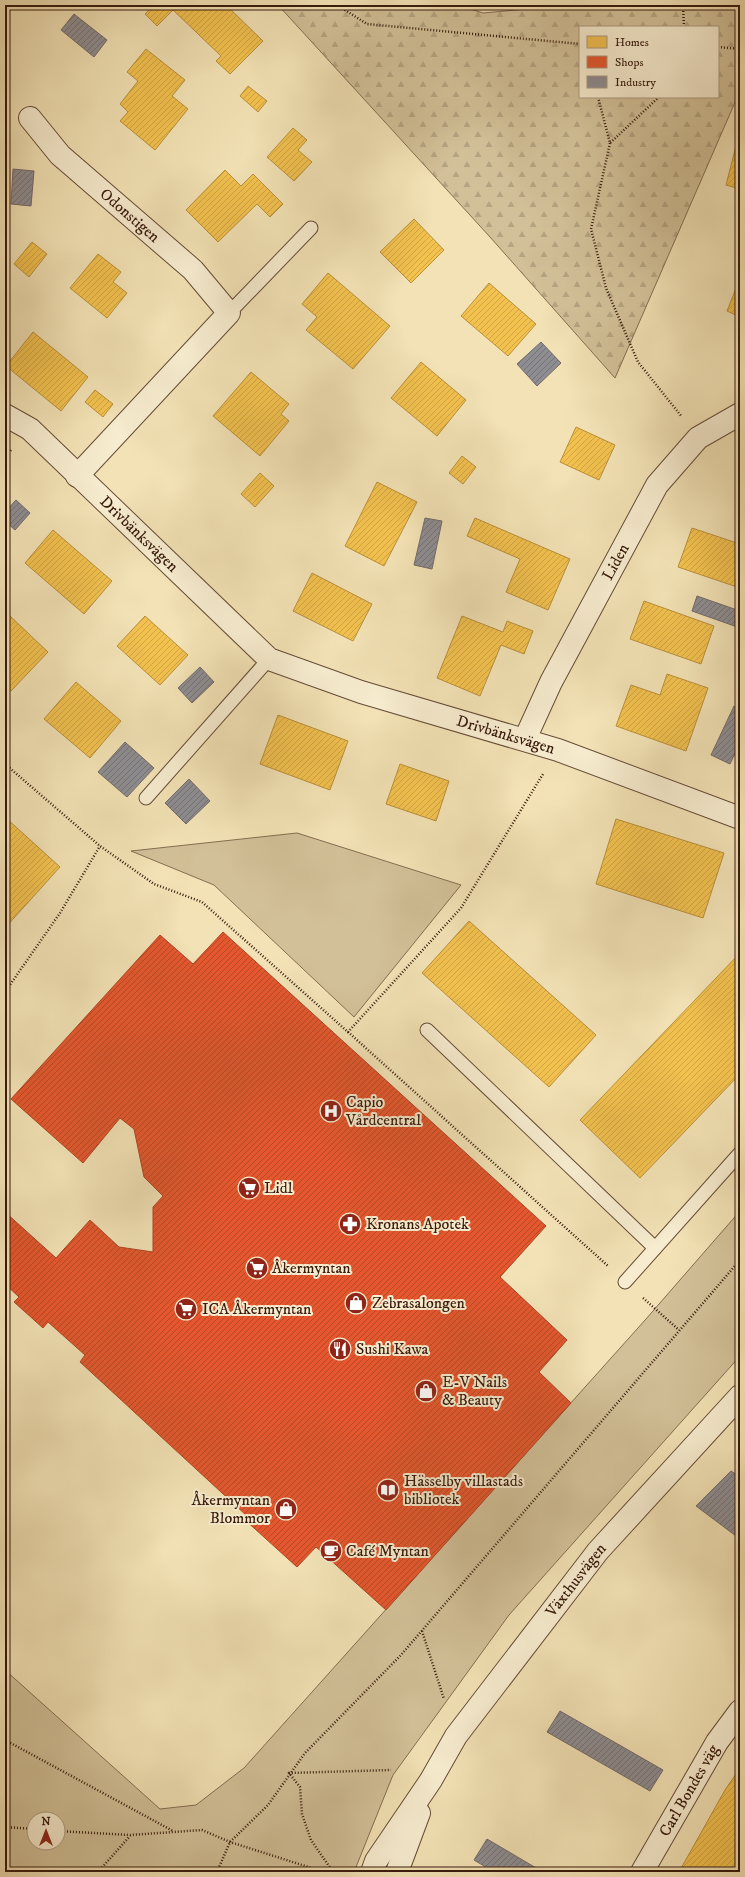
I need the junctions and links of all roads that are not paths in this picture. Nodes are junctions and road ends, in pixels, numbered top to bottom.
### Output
1 (30, 118) dead end
2 (311, 228) dead end
3 (229, 312) junction
4 (740, 414) edge
5 (5, 415) edge
6 (77, 476) junction
7 (269, 659) junction
8 (525, 739) junction
9 (146, 798) dead end
10 (740, 818) edge
11 (426, 1030) dead end
12 (740, 1153) edge
13 (655, 1248) junction
14 (625, 1282) road end
15 (740, 1396) edge
16 (740, 1711) edge
17 (431, 1780) junction
18 (372, 1872) edge
19 (397, 1872) edge
20 (642, 1872) edge

1 - 3 street, Odonstigen
2 - 3 lane
3 - 6 street
4 - 8 street, Liden
5 - 6 street, Drivbänksvägen
6 - 7 street, Drivbänksvägen
7 - 8 street, Drivbänksvägen
7 - 9 lane
8 - 10 street, Drivbänksvägen
11 - 13 lane
12 - 13 lane
13 - 14 lane
15 - 17 street, Växthusvägen
16 - 20 street, Carl Bondes väg
17 - 18 street, Växthusvägen
17 - 19 street, Växthusvägen

